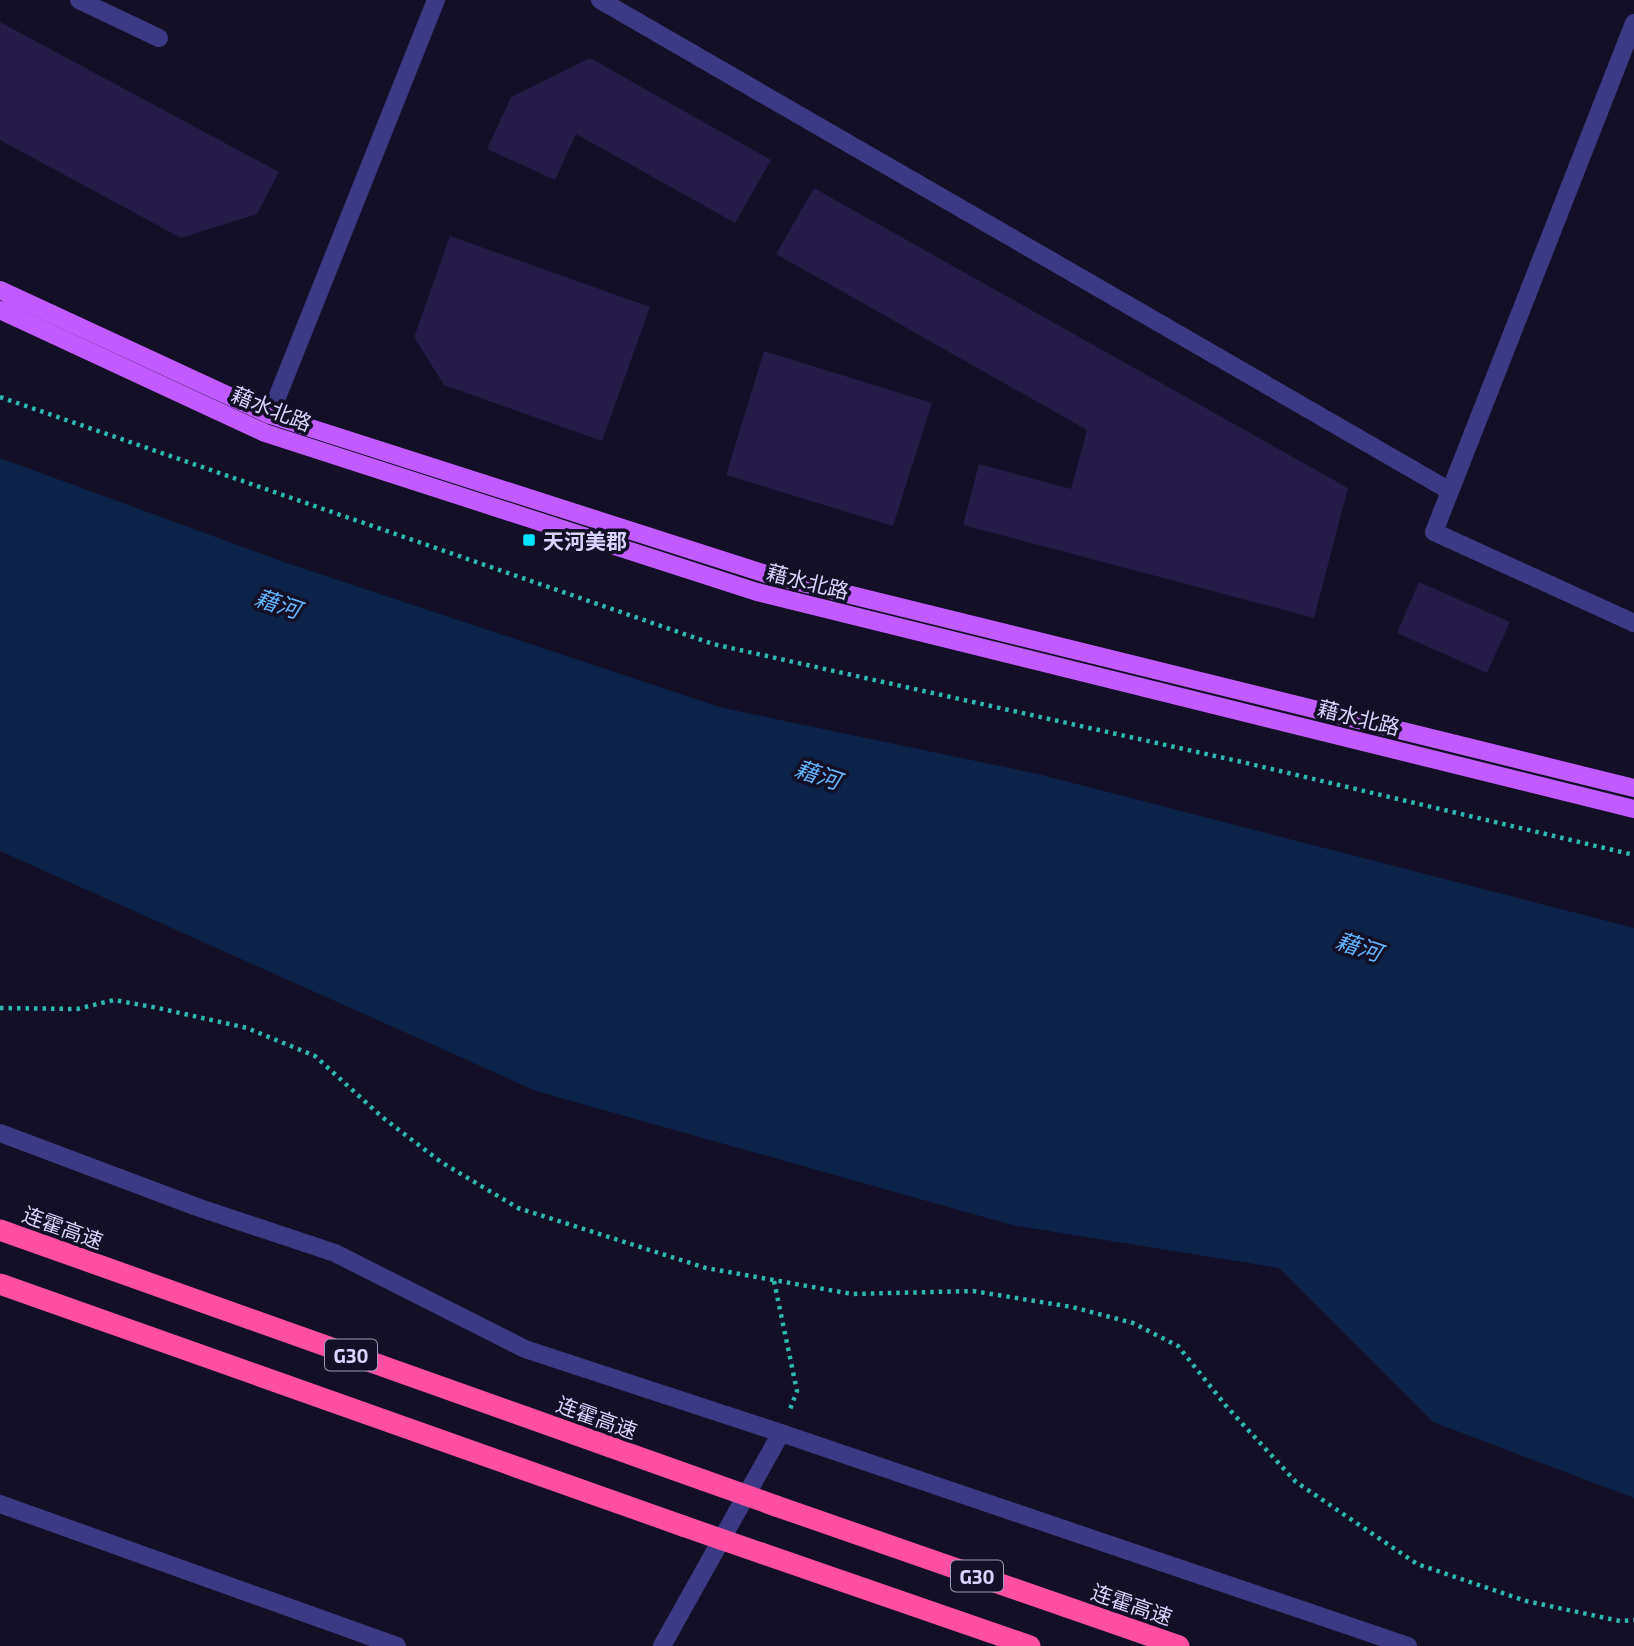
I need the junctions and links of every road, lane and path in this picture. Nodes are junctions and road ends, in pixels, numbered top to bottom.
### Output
1 (79, 0) edge
2 (436, 0) edge
3 (600, 0) edge
4 (1634, 23) edge
5 (159, 38) dead end
6 (0, 290) edge
7 (0, 310) edge
8 (0, 397) edge
9 (270, 415) junction
10 (1450, 491) junction
11 (1634, 623) edge
12 (1634, 788) edge
13 (1634, 809) edge
14 (1634, 855) edge
15 (0, 1008) edge
16 (0, 1133) edge
17 (0, 1230) edge
18 (774, 1281) junction
19 (0, 1284) edge
20 (781, 1433) junction
21 (0, 1504) edge
22 (1634, 1620) edge
23 (397, 1646) edge
24 (662, 1646) edge
25 (1030, 1646) edge
26 (1179, 1646) edge
27 (1409, 1646) edge

1 - 5 street
2 - 9 street
3 - 10 street
4 - 10 street
6 - 9 main road, 藉水北路
7 - 13 main road, 藉水北路
8 - 14 path
9 - 12 main road, 藉水北路
10 - 11 street
15 - 18 path
16 - 20 street
17 - 26 highway, 连霍高速 / G30, bridge
18 - 20 path
18 - 22 path
19 - 25 highway, G30, bridge
20 - 24 street
20 - 27 street
21 - 23 street

